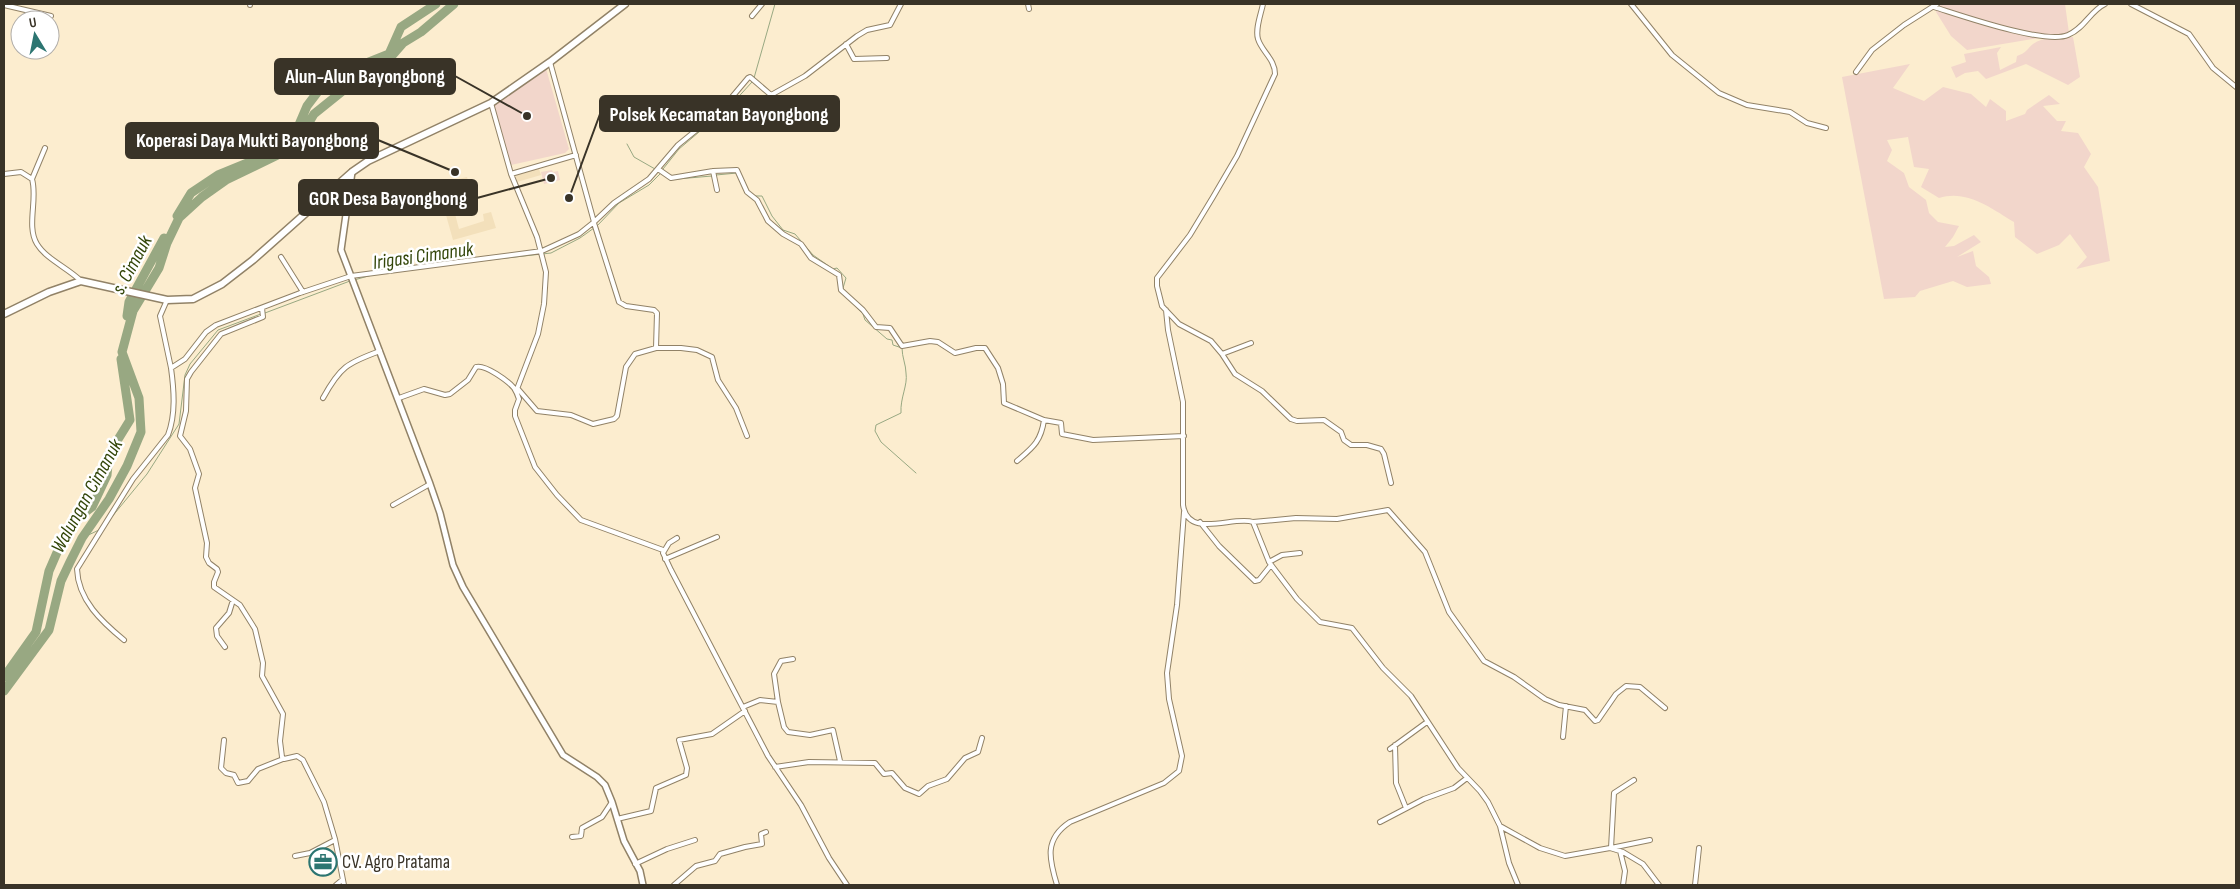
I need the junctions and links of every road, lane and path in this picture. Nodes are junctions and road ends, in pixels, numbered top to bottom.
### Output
1 (625, 4) edge
2 (762, 4) edge
3 (901, 4) edge
4 (1028, 4) edge
5 (1263, 4) edge
6 (1631, 4) edge
7 (2094, 4) edge
8 (2105, 4) edge
9 (2131, 4) edge
10 (4, 5) edge
11 (1935, 5) edge
12 (1029, 9) dead end
13 (25, 10) edge
14 (2095, 10) junction
15 (752, 16) dead end
16 (846, 44) junction
17 (887, 58) dead end
18 (550, 62) junction
19 (1856, 72) dead end
20 (2236, 87) edge
21 (491, 103) junction
22 (1826, 128) dead end
23 (45, 148) dead end
24 (576, 155) junction
25 (658, 171) junction
26 (713, 171) junction
27 (352, 172) junction
28 (4, 174) edge
29 (511, 174) junction
30 (32, 179) junction
31 (717, 190) dead end
32 (595, 225) junction
33 (542, 252) junction
34 (282, 257) dead end
35 (352, 277) junction
36 (81, 281) junction
37 (303, 292) junction
38 (167, 300) junction
39 (262, 308) junction
40 (1166, 310) junction
41 (4, 314) edge
42 (1251, 343) dead end
43 (656, 348) junction
44 (381, 351) junction
45 (1222, 354) junction
46 (171, 368) junction
47 (516, 389) junction
48 (323, 398) dead end
49 (398, 398) junction
50 (1044, 420) junction
51 (172, 427) junction
52 (179, 434) junction
53 (747, 436) dead end
54 (1184, 436) junction
55 (1017, 461) dead end
56 (1391, 483) dead end
57 (430, 484) junction
58 (393, 505) dead end
59 (1184, 512) junction
60 (1200, 522) junction
61 (1253, 522) junction
62 (717, 537) dead end
63 (676, 538) dead end
64 (664, 550) junction
65 (1300, 553) dead end
66 (665, 559) junction
67 (1270, 564) junction
68 (233, 600) junction
69 (124, 640) dead end
70 (225, 647) dead end
71 (793, 659) dead end
72 (778, 702) junction
73 (1566, 706) junction
74 (1665, 708) dead end
75 (744, 709) junction
76 (1427, 722) junction
77 (1563, 737) dead end
78 (982, 738) dead end
79 (224, 740) dead end
80 (1395, 745) junction
81 (1390, 749) dead end
82 (283, 758) junction
83 (840, 761) junction
84 (775, 767) junction
85 (1467, 778) junction
86 (1634, 780) dead end
87 (612, 802) junction
88 (1406, 808) junction
89 (617, 819) junction
90 (1380, 822) dead end
91 (1500, 826) junction
92 (766, 832) dead end
93 (572, 837) dead end
94 (335, 840) junction
95 (694, 840) dead end
96 (1650, 840) dead end
97 (1611, 848) junction
98 (1699, 848) dead end
99 (1620, 851) junction
100 (295, 856) dead end
101 (635, 864) junction
102 (342, 880) junction
103 (336, 885) edge
104 (344, 885) edge
105 (643, 885) edge
106 (674, 885) edge
107 (847, 885) edge
108 (1057, 885) edge
109 (1518, 885) edge
110 (1623, 885) edge
111 (1659, 885) edge
112 (1695, 885) edge

1 - 18 main road
2 - 15 street
3 - 16 street
4 - 12 street
5 - 40 street
6 - 22 street
7 - 14 street
8 - 14 street
9 - 20 street
10 - 13 street
11 - 14 street
11 - 19 street
16 - 17 street
16 - 25 street
18 - 21 main road
18 - 24 street
21 - 27 main road
21 - 29 street
23 - 30 street
24 - 29 street
24 - 32 street
25 - 26 street
25 - 32 street
26 - 31 street
26 - 50 street
27 - 35 street
27 - 38 main road
28 - 30 street
29 - 33 street
30 - 36 street
32 - 33 street
32 - 43 street
33 - 35 street
33 - 47 street
34 - 37 street
35 - 37 street
35 - 44 street
36 - 38 main road
36 - 41 main road
37 - 39 street
38 - 46 street
39 - 46 street
39 - 52 street
40 - 45 street
40 - 54 street
42 - 45 street
43 - 47 street
43 - 53 street
44 - 48 street
44 - 49 street
45 - 56 street
46 - 51 street
47 - 49 street
47 - 64 street
49 - 57 street
50 - 54 street
50 - 55 street
51 - 52 street
51 - 69 street
52 - 68 street
54 - 59 street
57 - 58 street
57 - 87 street
59 - 60 street
59 - 108 street
60 - 61 street
60 - 67 street
61 - 67 street
61 - 73 street
62 - 66 street
63 - 64 street
64 - 66 street
65 - 67 street
66 - 75 street
67 - 76 street
68 - 70 street
68 - 82 street
71 - 72 street
72 - 75 street
72 - 83 street
73 - 74 street
73 - 77 street
75 - 84 street
75 - 89 street
76 - 80 street
76 - 85 street
78 - 83 street
79 - 82 street
80 - 81 street
80 - 88 street
82 - 94 street
83 - 84 street
84 - 107 street
85 - 88 street
85 - 91 street
86 - 97 street
87 - 89 street
87 - 93 street
88 - 90 street
89 - 101 street
91 - 97 street
91 - 109 street
92 - 106 street
94 - 100 street
94 - 102 street
95 - 101 street
96 - 97 street
97 - 99 street
98 - 112 street
99 - 110 street
99 - 111 street
101 - 105 street
102 - 103 street
102 - 104 street

